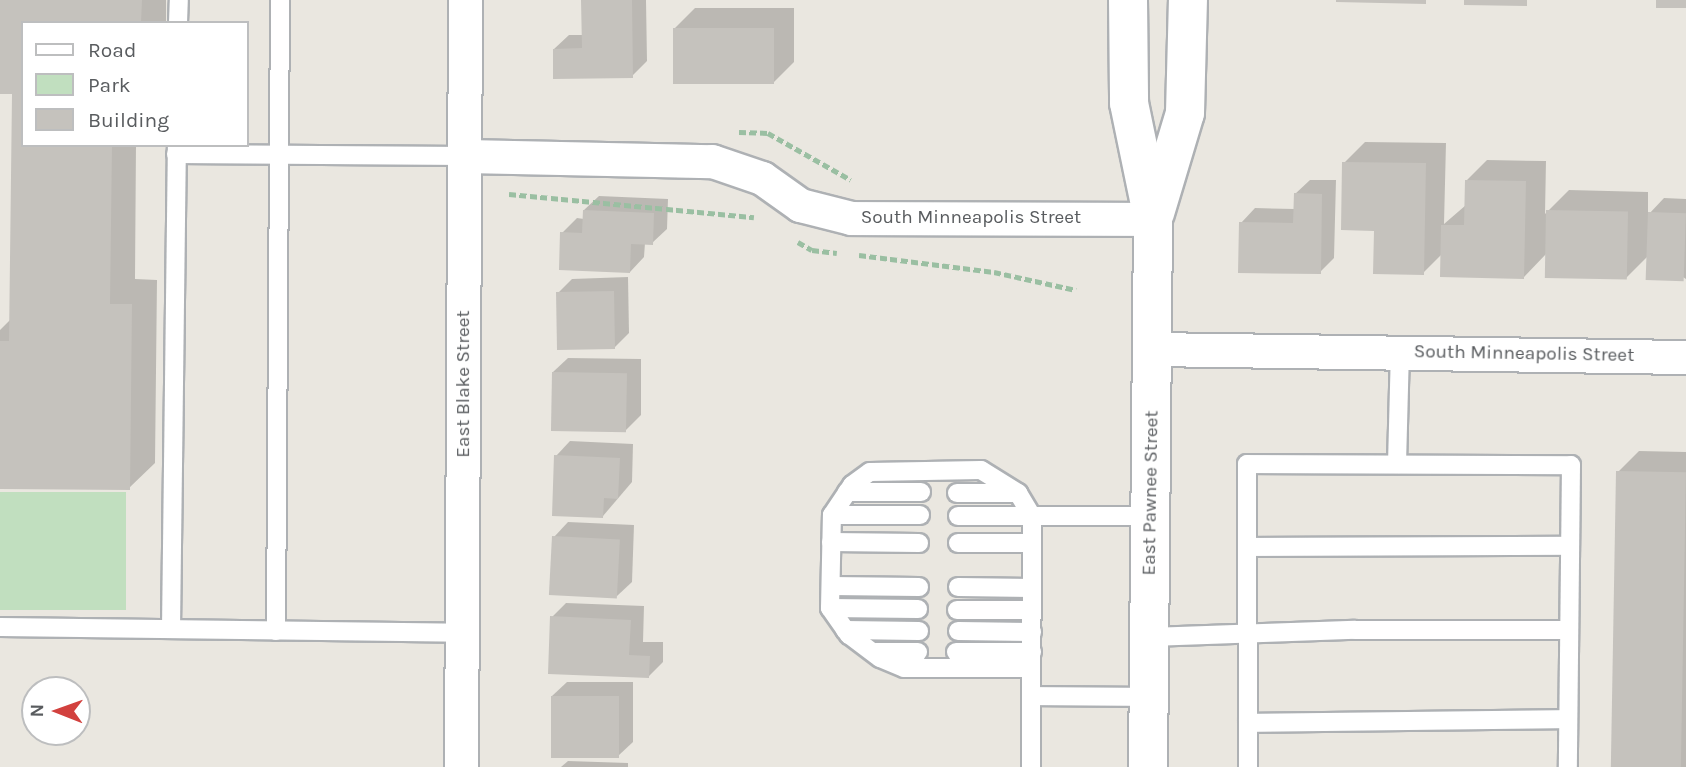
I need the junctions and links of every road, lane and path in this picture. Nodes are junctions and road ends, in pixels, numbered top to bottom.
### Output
1 (179, 0) edge
2 (280, 0) edge
3 (465, 0) edge
4 (1128, 0) edge
5 (1188, 0) edge
6 (178, 21) edge
7 (176, 150) edge
8 (281, 155) junction
9 (466, 156) junction
10 (1153, 219) junction
11 (1152, 349) junction
12 (1400, 353) junction
13 (1686, 356) edge
14 (1397, 464) junction
15 (847, 492) junction
16 (921, 492) dead end
17 (957, 492) dead end
18 (1018, 493) junction
19 (832, 515) junction
20 (920, 515) dead end
21 (958, 516) dead end
22 (1032, 516) junction
23 (1151, 516) junction
24 (831, 542) junction
25 (919, 542) dead end
26 (958, 543) dead end
27 (1032, 543) junction
28 (1570, 546) junction
29 (1248, 547) junction
30 (831, 586) junction
31 (919, 587) dead end
32 (958, 587) dead end
33 (1032, 588) junction
34 (830, 608) junction
35 (918, 609) dead end
36 (957, 610) dead end
37 (1032, 610) junction
38 (0, 626) edge
39 (171, 629) junction
40 (845, 630) junction
41 (1569, 630) junction
42 (276, 631) junction
43 (919, 631) dead end
44 (958, 631) dead end
45 (1032, 632) junction
46 (462, 633) junction
47 (1248, 634) junction
48 (1150, 637) junction
49 (871, 652) junction
50 (918, 652) dead end
51 (956, 652) dead end
52 (1032, 660) junction
53 (1031, 696) junction
54 (1149, 697) junction
55 (1568, 719) junction
56 (1248, 723) junction
57 (461, 767) edge
58 (1031, 767) edge
59 (1148, 767) edge
60 (1248, 767) edge
61 (1568, 767) edge

1 - 6 lane
2 - 8 lane
3 - 9 street, East Blake Street
4 - 10 main road, East Pawnee Street
5 - 10 main road, East Pawnee Street
7 - 8 lane
7 - 39 lane
8 - 9 lane
8 - 42 lane
9 - 10 street, South Minneapolis Street
9 - 46 street, East Blake Street
10 - 11 main road, East Pawnee Street
11 - 12 street, South Minneapolis Street
11 - 23 main road, East Pawnee Street
12 - 13 street, South Minneapolis Street
12 - 14 lane
14 - 28 lane
14 - 29 lane
15 - 16 lane
15 - 18 lane
15 - 19 lane
17 - 18 lane
18 - 22 lane
19 - 20 lane
19 - 24 lane
21 - 22 lane
22 - 23 lane
22 - 27 lane
23 - 48 main road, East Pawnee Street
24 - 25 lane
24 - 30 lane
26 - 27 lane
27 - 33 lane
28 - 29 lane
28 - 41 lane
29 - 47 lane
30 - 31 lane
30 - 34 lane
32 - 33 lane
33 - 37 lane
34 - 35 lane
34 - 40 lane
36 - 37 lane
37 - 45 lane
38 - 39 lane
39 - 42 lane
40 - 43 lane
40 - 49 lane
41 - 47 lane
41 - 55 lane
42 - 46 lane
44 - 45 lane
45 - 52 lane
46 - 57 street, East Blake Street
47 - 48 lane
47 - 56 lane
48 - 54 main road, East Pawnee Street
49 - 50 lane
49 - 52 lane
51 - 52 lane
52 - 53 lane
53 - 54 lane
53 - 58 lane
54 - 59 main road, East Pawnee Street
55 - 56 lane
55 - 61 lane
56 - 60 lane

